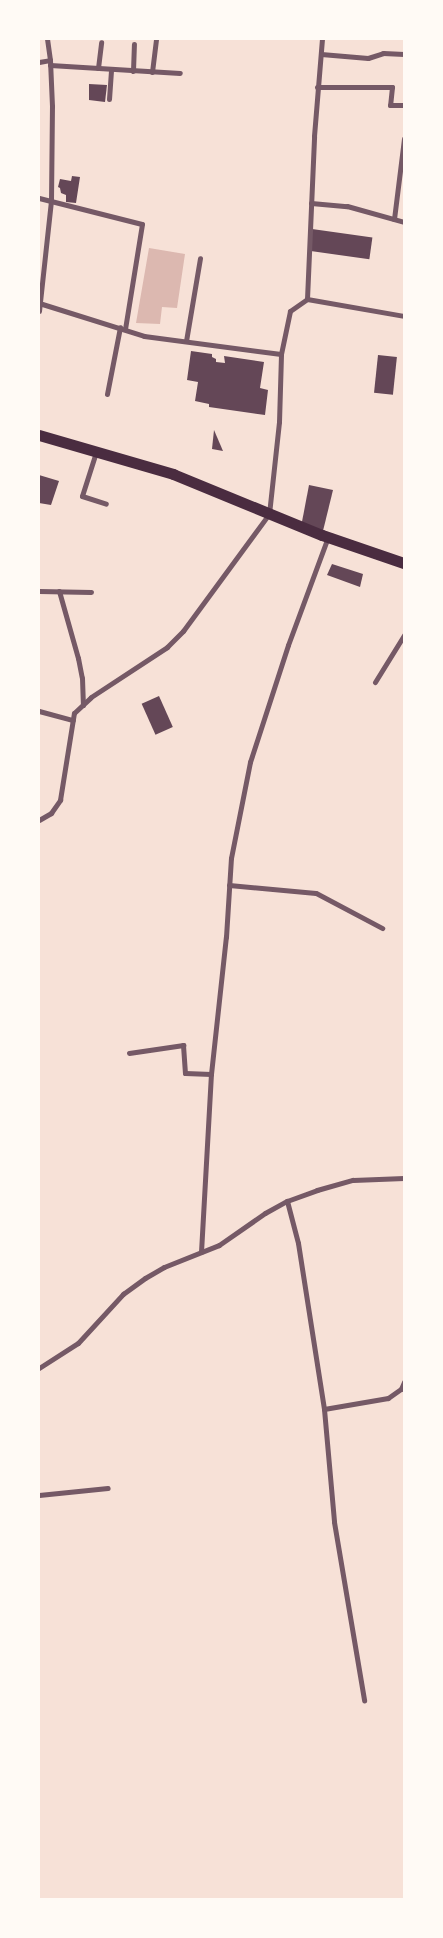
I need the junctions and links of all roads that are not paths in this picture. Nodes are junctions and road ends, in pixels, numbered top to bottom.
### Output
1 (46, 39) edge
2 (156, 39) edge
3 (322, 39) edge
4 (101, 42) dead end
5 (134, 44) dead end
6 (321, 54) junction
7 (404, 54) edge
8 (39, 62) edge
9 (50, 62) junction
10 (98, 68) junction
11 (111, 69) junction
12 (133, 71) junction
13 (152, 72) junction
14 (180, 73) dead end
15 (317, 87) junction
16 (109, 98) dead end
17 (404, 105) edge
18 (404, 139) edge
19 (39, 198) edge
20 (51, 200) junction
21 (311, 203) junction
22 (394, 219) junction
23 (404, 222) edge
24 (200, 258) dead end
25 (308, 299) junction
26 (40, 303) edge
27 (39, 311) edge
28 (404, 316) edge
29 (123, 328) junction
30 (186, 342) junction
31 (281, 354) junction
32 (107, 394) dead end
33 (39, 435) edge
34 (96, 450) junction
35 (106, 504) dead end
36 (269, 514) junction
37 (328, 537) junction
38 (404, 563) edge
39 (39, 591) edge
40 (59, 591) junction
41 (91, 592) dead end
42 (404, 635) edge
43 (375, 682) dead end
44 (83, 705) junction
45 (39, 711) edge
46 (72, 720) junction
47 (39, 820) edge
48 (229, 885) junction
49 (382, 928) dead end
50 (129, 1053) dead end
51 (211, 1074) junction
52 (404, 1178) edge
53 (287, 1201) junction
54 (201, 1252) junction
55 (39, 1368) edge
56 (404, 1382) edge
57 (324, 1409) junction
58 (108, 1488) dead end
59 (39, 1495) edge
60 (364, 1700) dead end

1 - 9 street
2 - 13 street
3 - 6 street
4 - 10 street
5 - 12 street
6 - 7 street
6 - 15 street
8 - 9 street
9 - 10 street
9 - 20 street
10 - 11 street
11 - 12 street
11 - 16 street
12 - 13 street
13 - 14 street
15 - 17 street
15 - 21 street
18 - 22 street
19 - 20 street
20 - 26 street
20 - 29 street
21 - 22 street
21 - 25 street
22 - 23 street
24 - 30 street
25 - 28 street
25 - 31 street
26 - 27 street
26 - 29 street
29 - 30 street
29 - 32 street
30 - 31 street
31 - 36 street
33 - 34 highway
34 - 35 street
34 - 36 highway
36 - 37 highway
36 - 44 street
37 - 38 highway
37 - 48 street
39 - 40 street
40 - 41 street
40 - 44 street
42 - 43 street
44 - 46 street
45 - 46 street
46 - 47 street
48 - 49 street
48 - 51 street
50 - 51 street
51 - 54 street
52 - 53 street
53 - 54 street
53 - 57 street
54 - 55 street
56 - 57 street
57 - 60 street
58 - 59 street

